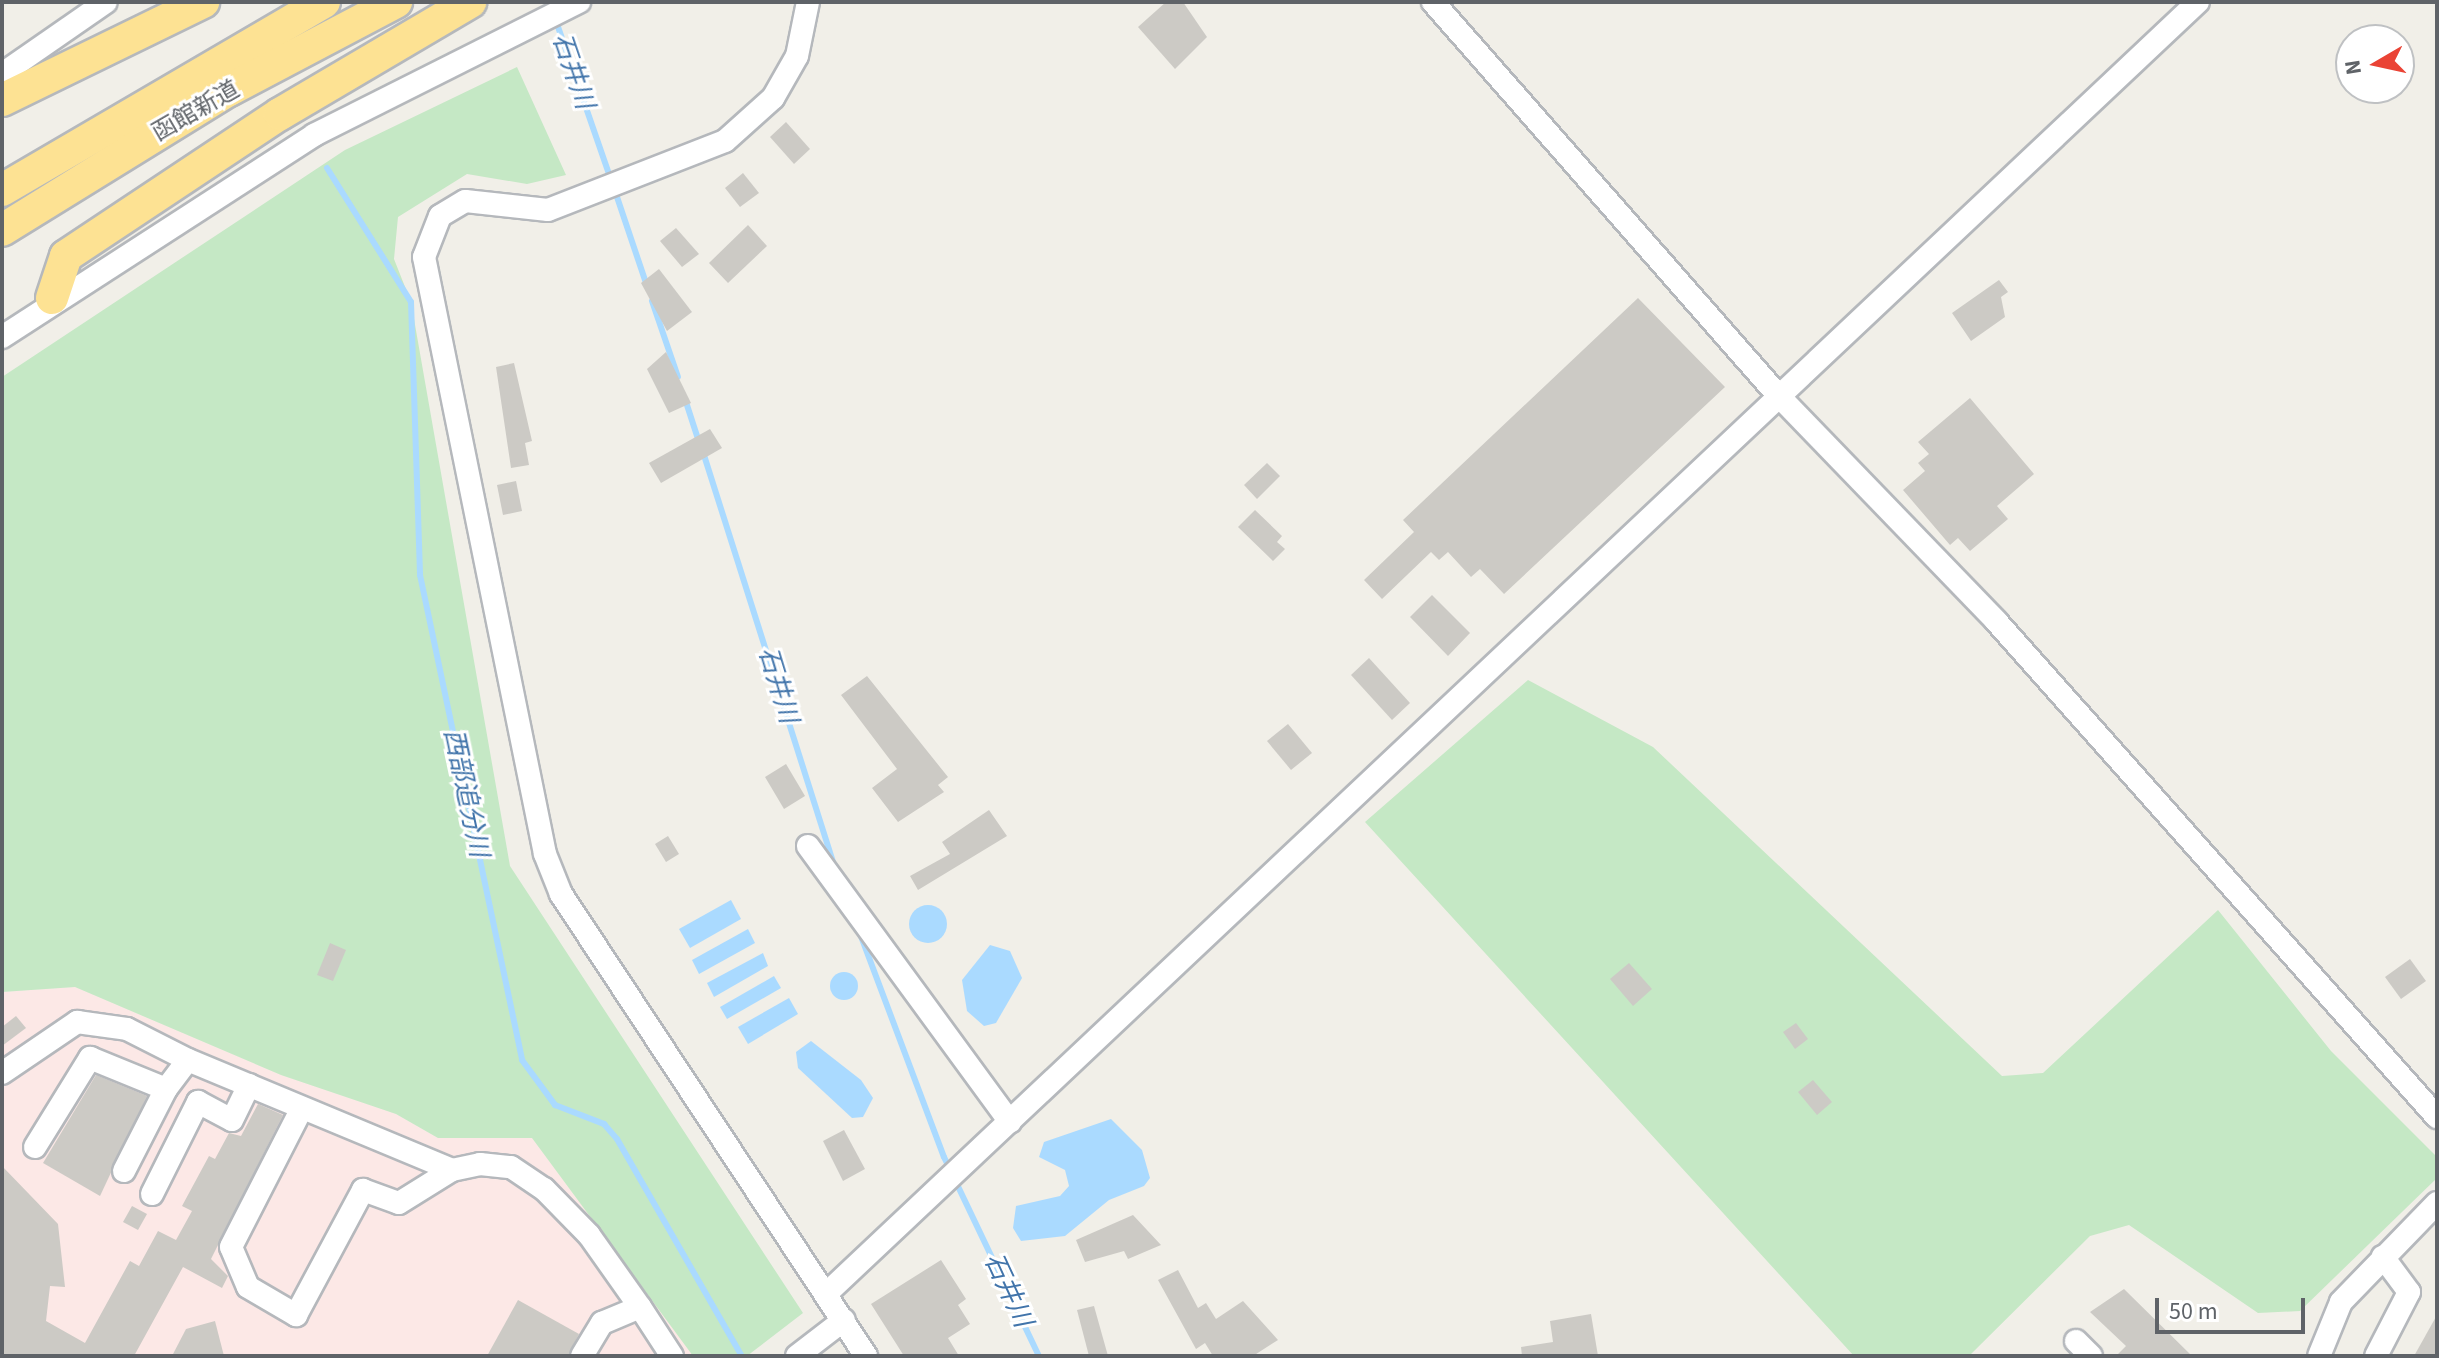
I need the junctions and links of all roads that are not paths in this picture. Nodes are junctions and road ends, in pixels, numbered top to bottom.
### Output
1 (106, 2) edge
2 (203, 2) edge
3 (324, 2) edge
4 (396, 2) edge
5 (470, 2) edge
6 (579, 2) edge
7 (808, 2) edge
8 (1433, 2) edge
9 (2198, 2) edge
10 (2, 74) edge
11 (2, 100) edge
12 (2, 190) edge
13 (2, 230) edge
14 (52, 298) junction
15 (2, 337) edge
16 (1776, 393) junction
17 (808, 846) dead end
18 (188, 1060) junction
19 (2, 1073) edge
20 (249, 1085) junction
21 (166, 1089) junction
22 (302, 1108) junction
23 (2437, 1117) edge
24 (1010, 1122) junction
25 (140, 1141) junction
26 (35, 1147) dead end
27 (171, 1156) junction
28 (452, 1170) junction
29 (124, 1171) dead end
30 (152, 1194) dead end
31 (2437, 1203) edge
32 (2383, 1257) junction
33 (827, 1293) junction
34 (640, 1307) junction
35 (844, 1320) junction
36 (582, 1356) edge
37 (672, 1356) edge
38 (797, 1356) edge
39 (866, 1356) edge
40 (2319, 1356) edge
41 (2376, 1356) edge

1 - 10 street
2 - 11 highway
3 - 12 highway, 函館新道
4 - 13 highway, 函館新道
5 - 14 highway
6 - 14 street
7 - 33 street
8 - 16 street
9 - 16 street
14 - 15 street
16 - 23 street
16 - 24 street
17 - 24 street
18 - 19 street
18 - 20 street
18 - 21 street
20 - 22 street
20 - 27 street
21 - 25 street
21 - 26 street
22 - 28 street
22 - 28 street
24 - 33 street
25 - 27 street
25 - 29 street
27 - 30 street
28 - 34 street
31 - 32 street
32 - 40 street
32 - 41 street
33 - 35 street
34 - 36 street
34 - 37 street
35 - 38 street
35 - 39 street

